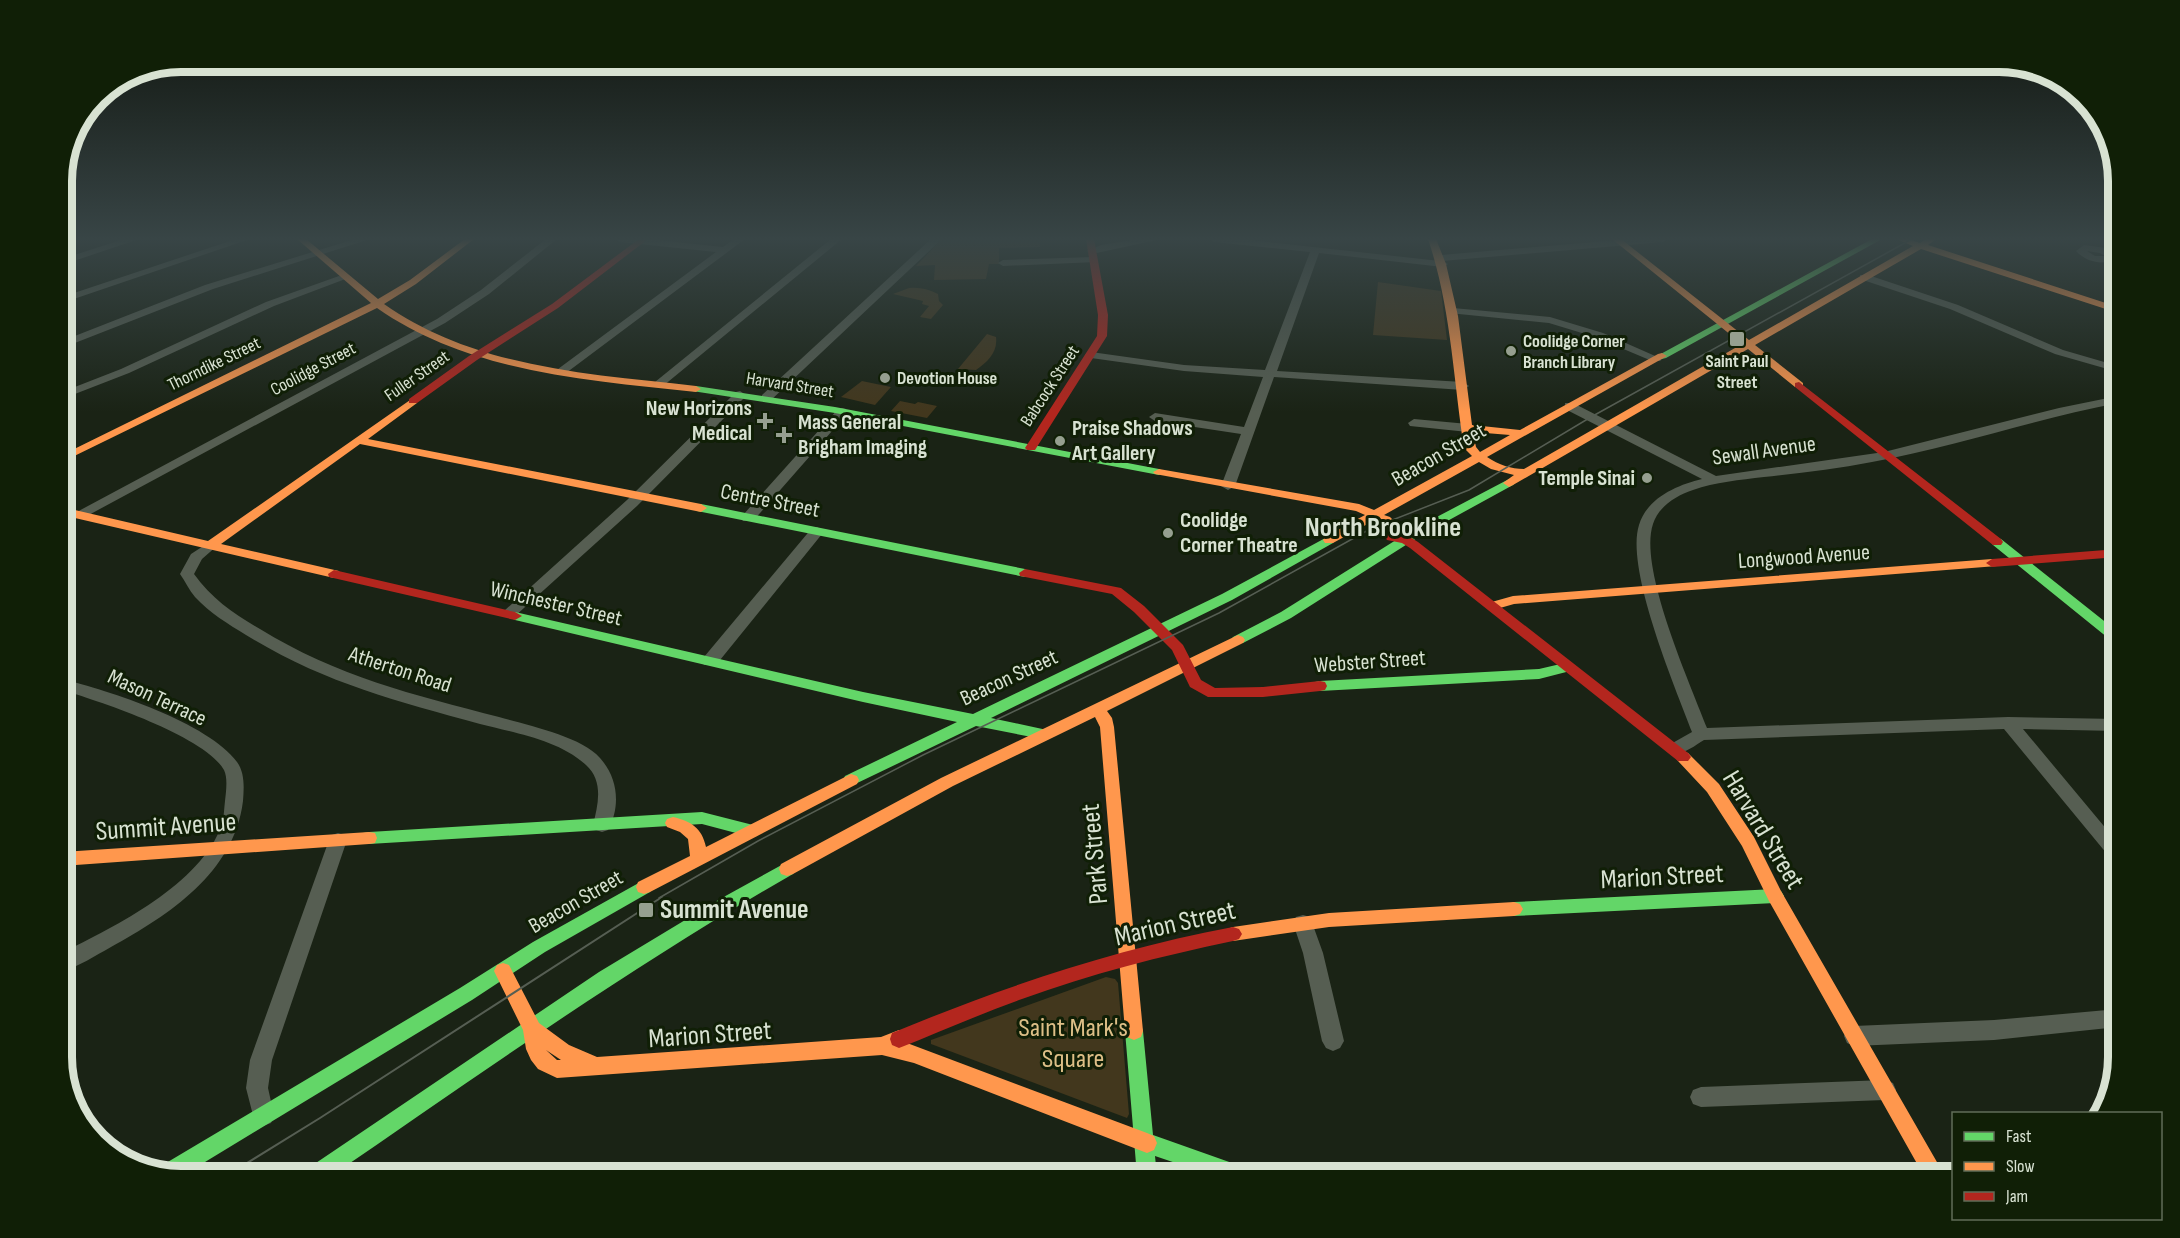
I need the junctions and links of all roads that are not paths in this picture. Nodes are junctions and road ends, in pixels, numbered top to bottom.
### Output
1 (184, 297) edge
2 (290, 297) edge
3 (368, 297) edge
4 (389, 297) edge
5 (477, 297) edge
6 (567, 297) edge
7 (662, 297) edge
8 (766, 297) edge
9 (875, 297) edge
10 (1102, 297) edge
11 (1299, 297) edge
12 (1450, 297) edge
13 (1687, 297) edge
14 (1771, 297) edge
15 (1831, 297) edge
16 (1923, 297) edge
17 (2081, 297) edge
18 (377, 304) junction
19 (2108, 306) edge
20 (1453, 311) junction
21 (1720, 324) junction
22 (422, 331) junction
23 (72, 341) edge
24 (1749, 346) junction
25 (481, 353) junction
26 (1091, 355) junction
27 (1656, 359) junction
28 (2108, 366) edge
29 (562, 371) junction
30 (1271, 373) junction
31 (659, 384) junction
32 (1462, 386) junction
33 (72, 392) edge
34 (740, 395) junction
35 (766, 398) junction
36 (2108, 402) edge
37 (1569, 406) junction
38 (842, 412) junction
39 (1155, 417) dead end
40 (1414, 423) dead end
41 (1608, 426) junction
42 (1468, 428) junction
43 (1249, 431) junction
44 (1520, 433) junction
45 (358, 440) junction
46 (1031, 448) junction
47 (72, 454) edge
48 (1479, 456) junction
49 (1887, 456) junction
50 (1527, 473) junction
51 (1713, 480) junction
52 (1228, 486) junction
53 (639, 496) junction
54 (1303, 500) junction
55 (72, 513) edge
56 (80, 514) junction
57 (1375, 515) junction
58 (748, 518) junction
59 (1362, 523) junction
60 (817, 531) junction
61 (1406, 540) junction
62 (212, 545) junction
63 (2108, 554) edge
64 (2019, 560) junction
65 (1651, 588) junction
66 (1493, 606) junction
67 (509, 614) junction
68 (1161, 630) junction
69 (2108, 631) edge
70 (710, 661) junction
71 (1187, 666) junction
72 (1569, 667) junction
73 (72, 687) edge
74 (1097, 710) junction
75 (972, 719) junction
76 (2008, 723) junction
77 (2108, 724) edge
78 (1042, 734) junction
79 (1701, 734) junction
80 (1675, 749) junction
81 (669, 822) junction
82 (602, 825) junction
83 (751, 831) junction
84 (338, 840) junction
85 (2108, 843) edge
86 (221, 847) junction
87 (72, 858) edge
88 (698, 858) junction
89 (1775, 896) junction
90 (1303, 923) junction
91 (72, 957) edge
92 (1128, 958) junction
93 (503, 970) junction
94 (2108, 1019) edge
95 (532, 1029) junction
96 (1854, 1036) junction
97 (1333, 1041) dead end
98 (882, 1046) junction
99 (599, 1067) junction
100 (1885, 1090) junction
101 (1701, 1097) dead end
102 (263, 1115) junction
103 (1145, 1143) junction
104 (180, 1166) edge
105 (329, 1166) edge
106 (1146, 1166) edge
107 (1213, 1166) edge
108 (1929, 1166) edge

1 - 23 street
2 - 33 street
3 - 18 main road, Harvard Street
4 - 18 main road, Thorndike Street
5 - 22 street, Coolidge Street
6 - 25 main road, Fuller Street
7 - 29 street
8 - 31 street
9 - 35 street
10 - 26 main road, Babcock Street
11 - 30 street
12 - 20 main road
13 - 21 main road
14 - 21 main road, Beacon Street
15 - 24 main road
16 - 28 street
17 - 19 main road
18 - 22 main road, Harvard Street
18 - 47 main road, Thorndike Street
20 - 27 street
20 - 32 main road
21 - 24 main road
21 - 27 main road, Beacon Street
22 - 25 main road, Harvard Street
22 - 56 street, Coolidge Street
24 - 41 main road
24 - 49 main road
25 - 29 main road, Harvard Street
25 - 45 main road, Fuller Street
26 - 30 street
26 - 46 main road, Babcock Street
27 - 37 main road, Beacon Street
29 - 31 main road, Harvard Street
30 - 32 street
30 - 43 street
31 - 34 main road, Harvard Street
32 - 42 main road
34 - 35 main road, Harvard Street
34 - 53 street
35 - 38 main road, Harvard Street
36 - 49 street, Sewall Avenue
37 - 41 street
37 - 44 main road, Beacon Street
38 - 46 main road, Harvard Street
38 - 58 street
39 - 43 street
40 - 42 street
41 - 50 main road
41 - 51 street
42 - 44 main road
42 - 48 main road
43 - 52 street
44 - 48 main road, Beacon Street
45 - 53 main road, Centre Street
45 - 62 main road, Fuller Street
46 - 52 main road, Harvard Street
48 - 50 main road
48 - 57 main road, Beacon Street
49 - 51 street, Sewall Avenue
49 - 64 main road
50 - 61 main road
51 - 65 street, Sewall Avenue
52 - 54 main road, Harvard Street
53 - 58 main road, Centre Street
53 - 67 street
54 - 57 main road, Harvard Street
54 - 59 main road, Harvard Street
55 - 56 main road, Winchester Street
56 - 62 main road, Winchester Street
57 - 59 main road, Beacon Street
57 - 61 main road, Harvard Street
58 - 60 main road, Centre Street
59 - 61 main road, Harvard Street
59 - 68 main road, Beacon Street
60 - 68 main road, Centre Street
60 - 70 street
61 - 66 main road, Harvard Street
61 - 71 main road
62 - 67 main road, Winchester Street
62 - 82 street, Atherton Road
63 - 64 main road, Longwood Avenue
64 - 65 main road, Longwood Avenue
64 - 69 main road
65 - 66 main road, Longwood Avenue
65 - 79 street, Sewall Avenue
66 - 72 main road, Harvard Street
67 - 70 main road, Winchester Street
68 - 71 main road, Centre Street
68 - 75 main road, Beacon Street
70 - 75 main road, Winchester Street
71 - 72 main road, Webster Street
71 - 74 main road
72 - 80 main road, Harvard Street
73 - 86 street, Mason Terrace
74 - 78 main road
74 - 92 main road, Park Street
75 - 78 main road, Winchester Street
75 - 83 main road, Beacon Street
76 - 77 street
76 - 79 street
76 - 85 street
78 - 95 main road
79 - 80 street
80 - 89 main road, Harvard Street
81 - 82 main road, Summit Avenue
81 - 83 main road, Summit Avenue
81 - 88 main road, Summit Avenue
82 - 84 main road, Summit Avenue
83 - 88 main road, Beacon Street
84 - 86 main road, Summit Avenue
84 - 102 street
86 - 87 main road, Summit Avenue
86 - 91 street, Mason Terrace
88 - 93 main road, Beacon Street
89 - 90 main road, Marion Street
89 - 96 main road, Harvard Street
90 - 92 main road, Marion Street
90 - 97 street
92 - 98 main road, Marion Street
92 - 103 main road, Park Street
93 - 95 main road, Marion Street
93 - 102 main road, Beacon Street
94 - 96 street
95 - 99 main road, Marion Street
95 - 99 main road, Marion Street
95 - 105 main road
96 - 100 main road, Harvard Street
98 - 99 main road, Marion Street
98 - 103 main road
100 - 101 street
100 - 108 main road, Harvard Street
102 - 104 main road, Beacon Street
103 - 106 main road, Park Street
103 - 107 main road

